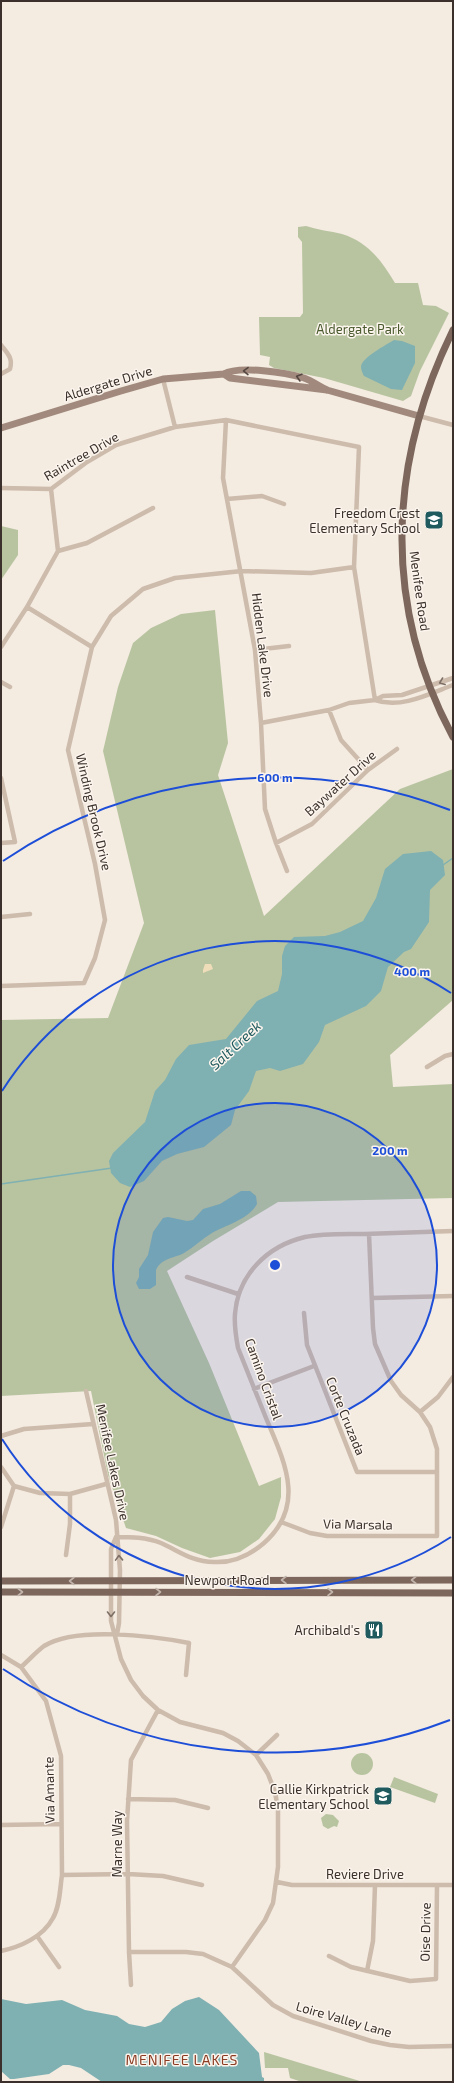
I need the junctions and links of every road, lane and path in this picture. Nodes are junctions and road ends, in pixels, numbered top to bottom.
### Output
1 (453, 330) edge
2 (1, 346) edge
3 (1, 374) edge
4 (224, 374) junction
5 (163, 379) junction
6 (327, 390) junction
7 (419, 416) junction
8 (226, 420) junction
9 (453, 425) edge
10 (175, 427) junction
11 (1, 428) edge
12 (1, 488) edge
13 (51, 490) junction
14 (227, 500) junction
15 (284, 504) dead end
16 (153, 508) dead end
17 (58, 551) junction
18 (354, 567) junction
19 (242, 571) junction
20 (27, 607) junction
21 (1, 646) edge
22 (289, 646) dead end
23 (92, 647) junction
24 (255, 650) junction
25 (453, 678) edge
26 (1, 682) edge
27 (453, 685) edge
28 (10, 687) dead end
29 (431, 690) junction
30 (402, 695) junction
31 (376, 700) junction
32 (403, 702) junction
33 (329, 710) junction
34 (262, 724) junction
35 (453, 737) edge
36 (397, 749) dead end
37 (368, 770) junction
38 (1, 778) edge
39 (276, 843) junction
40 (1, 844) edge
41 (287, 870) dead end
42 (30, 914) dead end
43 (1, 917) edge
44 (1, 986) edge
45 (453, 1054) edge
46 (428, 1066) dead end
47 (453, 1231) edge
48 (369, 1234) junction
49 (187, 1277) dead end
50 (238, 1294) junction
51 (453, 1296) edge
52 (372, 1298) junction
53 (304, 1313) dead end
54 (314, 1366) junction
55 (453, 1377) edge
56 (254, 1389) junction
57 (86, 1392) dead end
58 (420, 1412) junction
59 (93, 1424) junction
60 (1, 1436) edge
61 (1, 1467) edge
62 (437, 1472) junction
63 (106, 1484) junction
64 (14, 1486) junction
65 (70, 1494) junction
66 (281, 1522) junction
67 (1, 1526) edge
68 (116, 1537) junction
69 (66, 1555) dead end
70 (453, 1580) edge
71 (1, 1581) edge
72 (111, 1581) junction
73 (120, 1581) junction
74 (1, 1592) edge
75 (111, 1592) junction
76 (119, 1592) junction
77 (453, 1593) edge
78 (116, 1635) junction
79 (1, 1655) edge
80 (21, 1667) junction
81 (186, 1675) dead end
82 (158, 1710) junction
83 (277, 1735) dead end
84 (256, 1755) junction
85 (128, 1799) junction
86 (208, 1808) dead end
87 (61, 1824) junction
88 (1, 1825) edge
89 (128, 1874) junction
90 (62, 1875) junction
91 (277, 1882) junction
92 (202, 1885) dead end
93 (375, 1885) junction
94 (437, 1885) junction
95 (453, 1885) edge
96 (37, 1936) junction
97 (1, 1951) edge
98 (128, 1952) junction
99 (329, 1956) dead end
100 (58, 1967) dead end
101 (232, 1967) junction
102 (366, 1971) junction
103 (131, 1985) dead end
104 (453, 2046) edge

1 - 7 main road, Menifee Road
2 - 3 street
4 - 5 street, Aldergate Drive
4 - 6 street, Aldergate Drive
6 -> 4 street, Aldergate Drive
5 - 10 street
5 - 11 street, Aldergate Drive
6 - 7 street, Aldergate Drive
7 - 9 street
7 - 29 main road, Menifee Road
8 - 10 street, Raintree Drive
8 - 14 street, Hidden Lake Drive
8 - 18 street, Raintree Drive
10 - 13 street, Raintree Drive
12 - 13 street, Raintree Drive
13 - 17 street
14 - 15 street
14 - 19 street, Hidden Lake Drive
16 - 17 street
17 - 20 street
18 - 19 street, Winding Brook Drive
18 - 31 street
19 - 23 street, Winding Brook Drive
19 - 24 street, Hidden Lake Drive
20 - 21 street
20 - 23 street
22 - 24 street
23 - 44 street, Winding Brook Drive
24 - 34 street, Hidden Lake Drive
25 -> 29 street
26 - 28 street
27 - 29 street
29 - 30 street
29 - 32 street
29 - 35 main road, Menifee Road
30 - 31 street
30 - 32 street
31 - 32 street
31 - 33 street
33 - 34 street
33 - 37 street
34 - 39 street, Hidden Lake Drive
36 - 37 street, Baywater Drive
37 - 39 street, Baywater Drive
38 - 40 street
39 - 41 street, Hidden Lake Drive
42 - 43 street
45 - 46 street
47 - 48 street, Camino Cristal
48 - 50 street, Camino Cristal
48 - 52 street
49 - 50 street
50 - 56 street, Camino Cristal
51 - 52 street
52 - 58 street
53 - 54 street, Corte Cruzada
54 - 56 street
54 - 62 street, Corte Cruzada
55 - 58 street
56 - 66 street, Camino Cristal
57 - 59 street, Menifee Lakes Drive
58 - 62 street
59 - 60 street
59 - 63 street, Menifee Lakes Drive
61 - 64 street
62 - 66 street, Via Marsala
63 - 65 street
63 - 68 street, Menifee Lakes Drive
64 - 65 street
64 - 67 street
65 - 69 street
66 - 68 street, Camino Cristal
68 - 72 street, Menifee Lakes Drive
73 -> 68 street, Menifee Lakes Drive
70 -> 73 main road, Newport Road
72 -> 71 main road, Newport Road
72 - 73 main road, Newport Road
72 - 75 street, Menifee Lakes Drive
73 - 76 street, Menifee Lakes Drive
74 -> 75 main road, Newport Road
75 - 76 main road, Newport Road
75 -> 78 street, Menifee Lakes Drive
76 -> 77 main road, Newport Road
76 - 78 street, Menifee Lakes Drive
78 - 80 street
78 - 81 street
78 - 82 street, Menifee Lakes Drive
79 - 80 street, Via Amante
80 - 87 street, Via Amante
82 - 84 street, Menifee Lakes Drive
82 - 85 street, Marne Way
83 - 84 street
84 - 91 street, Menifee Lakes Drive
85 - 86 street
85 - 89 street, Marne Way
87 - 88 street
87 - 90 street, Via Amante
89 - 90 street
89 - 92 street
89 - 98 street, Marne Way
90 - 96 street, Via Amante
91 - 93 street, Reviere Drive
91 - 101 street, Menifee Lakes Drive
93 - 94 street, Reviere Drive
93 - 102 street
94 - 95 street, Reviere Drive
94 - 102 street, Oise Drive
96 - 97 street, Via Amante
96 - 100 street
98 - 101 street, Loire Valley Lane
98 - 103 street, Marne Way
99 - 102 street
101 - 104 street, Loire Valley Lane

